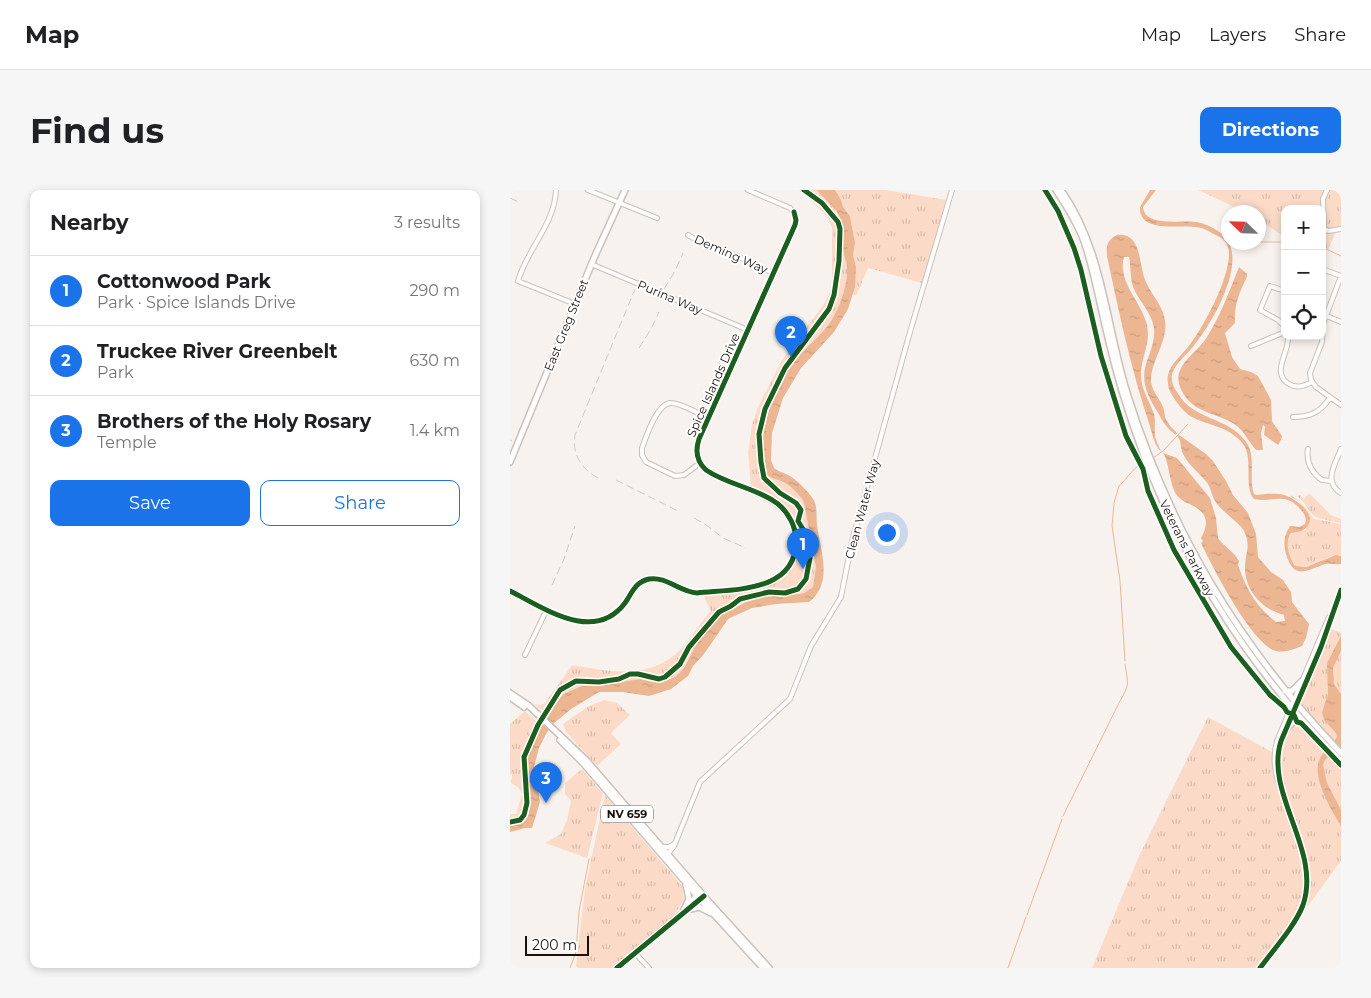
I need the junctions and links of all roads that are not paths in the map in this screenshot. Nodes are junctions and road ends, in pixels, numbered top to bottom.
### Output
1 (556, 190) edge
2 (588, 190) edge
3 (625, 190) edge
4 (748, 190) edge
5 (952, 190) edge
6 (1056, 190) edge
7 (1061, 190) edge
8 (1327, 190) edge
9 (620, 203) junction
10 (657, 218) dead end
11 (1341, 229) edge
12 (688, 235) dead end
13 (591, 264) junction
14 (1326, 270) edge
15 (774, 273) junction
16 (1341, 276) edge
17 (1281, 289) edge
18 (575, 304) junction
19 (1326, 310) edge
20 (1326, 316) edge
21 (1341, 322) edge
22 (1281, 323) edge
23 (748, 330) junction
24 (1281, 334) edge
25 (1288, 340) edge
26 (1322, 340) edge
27 (1251, 346) dead end
28 (1312, 382) junction
29 (1330, 398) junction
30 (1341, 405) edge
31 (1313, 414) junction
32 (1293, 417) dead end
33 (709, 418) junction
34 (1316, 420) dead end
35 (1308, 449) dead end
36 (1341, 449) edge
37 (1145, 453) junction
38 (510, 462) edge
39 (700, 463) junction
40 (1150, 465) junction
41 (1331, 481) junction
42 (1341, 493) edge
43 (510, 590) edge
44 (1341, 590) edge
45 (547, 609) junction
46 (1334, 609) junction
47 (525, 655) dead end
48 (1302, 681) junction
49 (1284, 690) junction
50 (510, 693) edge
51 (510, 697) edge
52 (1295, 703) junction
53 (1292, 709) junction
54 (539, 717) junction
55 (1303, 721) junction
56 (1284, 732) junction
57 (1324, 739) junction
58 (1338, 753) edge
59 (1341, 761) edge
60 (594, 772) junction
61 (1284, 795) junction
62 (675, 842) junction
63 (660, 847) junction
64 (667, 855) junction
65 (684, 880) junction
66 (701, 896) junction
67 (680, 914) junction
68 (716, 916) junction
69 (635, 953) junction
70 (617, 968) edge
71 (649, 968) edge
72 (763, 968) edge
73 (769, 968) edge
74 (1260, 968) edge

1 - 18 street
2 - 9 street
3 - 9 main road, East Greg Street
4 - 15 street, Spice Islands Drive
5 - 62 street, Clean Water Way
6 - 37 main road, Veterans Parkway
7 - 37 main road, Veterans Parkway
8 - 11 street
9 - 10 street
9 - 13 main road, East Greg Street
12 - 15 street, Deming Way
13 - 18 main road, East Greg Street
13 - 23 street, Purina Way
14 - 16 street
15 - 23 street, Spice Islands Drive
16 - 19 street
17 - 22 street
18 - 38 main road, East Greg Street
20 - 21 street
23 - 33 street, Spice Islands Drive
24 - 27 street
25 - 28 street
26 - 28 street
28 - 29 street
29 - 30 street
29 - 31 street
31 - 32 street
31 - 34 street
33 - 39 street, Spice Islands Drive
33 - 39 street
35 - 41 street
36 - 41 street
37 - 40 main road, Veterans Parkway
39 - 45 street
40 - 49 main road, Veterans Parkway
40 - 53 main road, Veterans Parkway
41 - 42 street
43 - 45 street
44 - 46 street
45 - 47 street
46 - 48 street
46 - 52 street
48 - 49 main road
48 - 52 street
49 - 52 main road, Veterans Parkway
50 - 54 main road, NV 659
51 - 54 main road, NV 659
52 - 53 street
52 - 57 main road, Veterans Parkway
53 - 55 main road, Veterans Parkway
53 - 56 street
53 - 61 street
54 - 60 main road, NV 659
55 - 56 main road
55 - 57 main road, Veterans Parkway
56 - 61 street
57 - 58 main road, Veterans Parkway
58 - 59 main road, Veterans Parkway
60 - 63 main road, NV 659
60 - 65 main road, NV 659
61 - 74 street
62 - 63 street
62 - 64 street, Clean Water Way
63 - 64 main road, NV 659
64 - 66 main road, NV 659
65 - 66 main road, NV 659
65 - 67 main road
66 - 67 main road
66 - 68 main road, NV 659
66 - 73 main road, NV 659
67 - 68 main road
67 - 69 main road
68 - 72 main road, NV 659
69 - 70 main road
69 - 71 street

